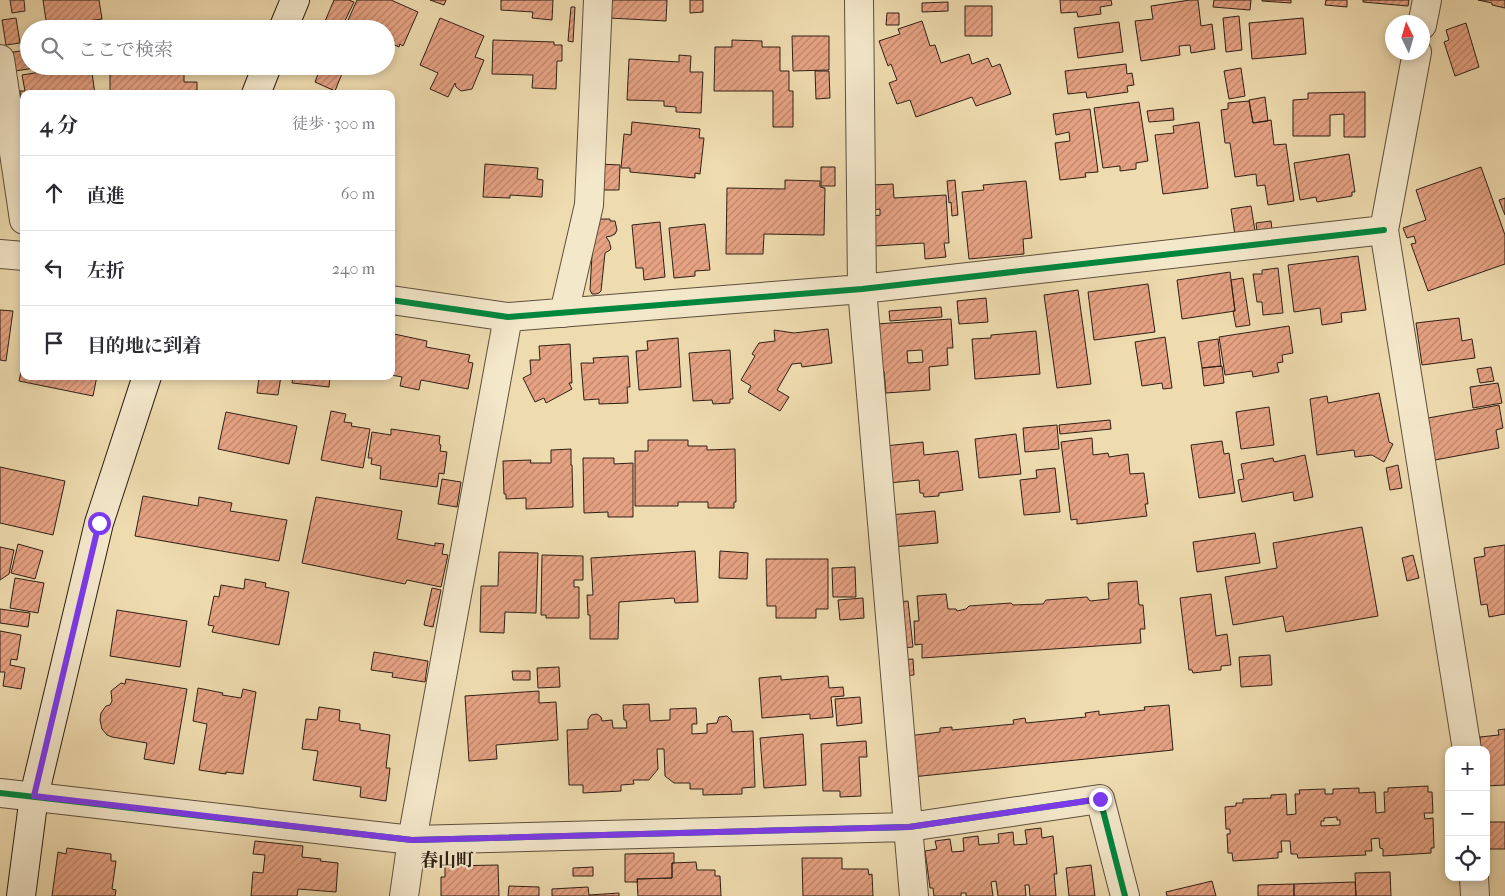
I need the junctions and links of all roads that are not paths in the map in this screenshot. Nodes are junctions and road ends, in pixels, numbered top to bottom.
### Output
1 (295, 0) edge
2 (598, 0) edge
3 (859, 0) edge
4 (1427, 0) edge
5 (1424, 15) edge
6 (287, 20) edge
7 (0, 58) edge
8 (1416, 60) edge
9 (263, 75) edge
10 (258, 90) edge
11 (20, 193) edge
12 (1384, 230) junction
13 (0, 254) edge
14 (20, 256) edge
15 (862, 290) junction
16 (395, 301) edge
17 (564, 312) junction
18 (508, 317) junction
19 (146, 380) edge
20 (1466, 746) edge
21 (0, 792) edge
22 (34, 796) junction
23 (909, 827) junction
24 (412, 840) junction
25 (1474, 881) edge
26 (21, 896) edge
27 (404, 896) edge
28 (914, 896) edge
29 (1125, 896) edge
30 (1475, 896) edge

1 - 6 street
2 - 17 street
3 - 15 street
4 - 5 street
7 - 11 street
8 - 12 street
9 - 10 street
12 - 15 street
12 - 20 street
13 - 14 street
15 - 17 street
15 - 23 street
16 - 18 street
17 - 18 street
18 - 24 street
19 - 22 street
21 - 22 street
22 - 24 street
22 - 26 street
23 - 24 street
23 - 28 street
23 - 29 street
24 - 27 street
25 - 30 street

